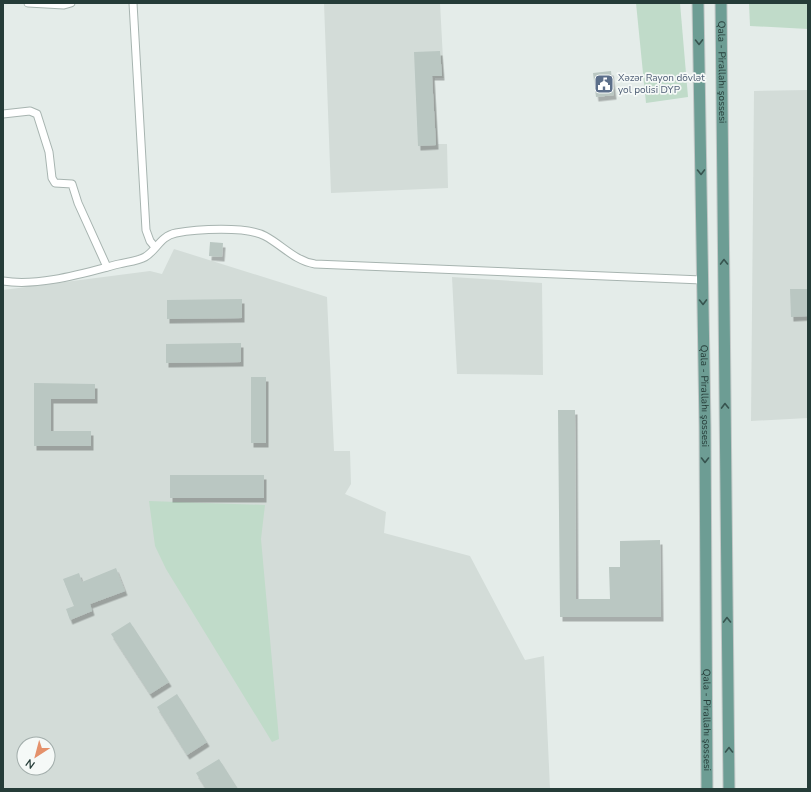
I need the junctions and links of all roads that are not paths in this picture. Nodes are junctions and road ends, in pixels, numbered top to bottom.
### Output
1 (28, 3) edge
2 (71, 3) edge
3 (133, 3) edge
4 (698, 3) edge
5 (721, 3) edge
6 (3, 114) edge
7 (155, 247) junction
8 (108, 267) junction
9 (702, 280) junction
10 (3, 281) edge
11 (707, 789) edge
12 (729, 789) edge

1 - 2 street
3 - 7 street
4 -> 9 main road, Qala - Pirallahı şossesi
12 -> 5 main road, Qala - Pirallahı şossesi
6 - 8 street
7 - 8 street
7 - 9 street
8 - 10 street
9 -> 11 main road, Qala - Pirallahı şossesi

